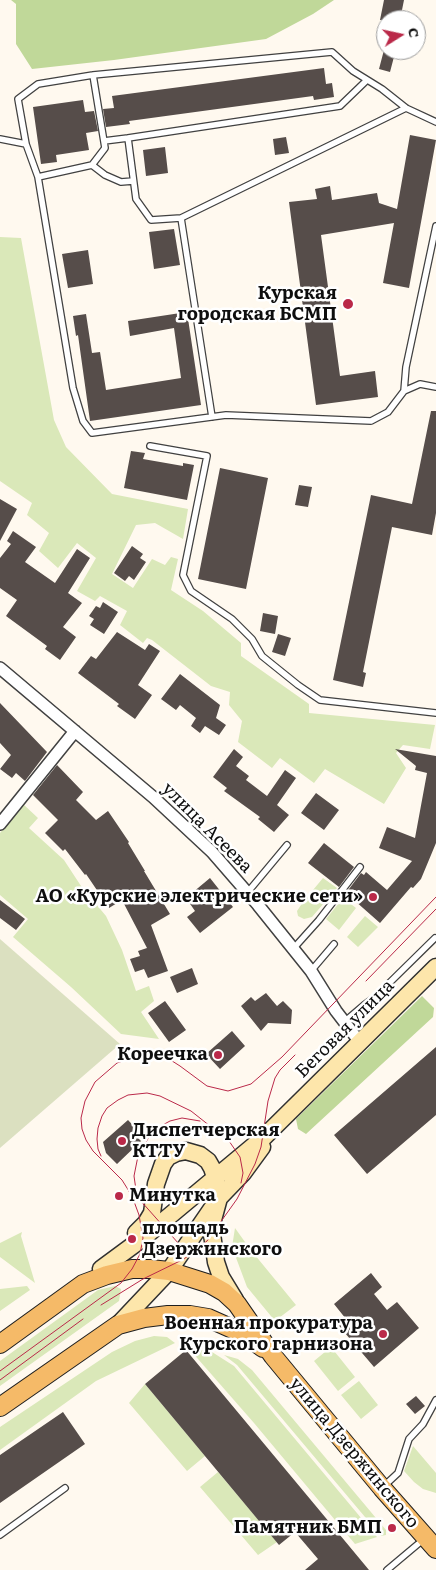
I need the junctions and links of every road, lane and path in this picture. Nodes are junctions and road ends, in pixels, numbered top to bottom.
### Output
1 (93, 75) junction
2 (367, 80) junction
3 (406, 108) junction
4 (436, 122) edge
5 (128, 138) junction
6 (0, 139) edge
7 (104, 141) junction
8 (26, 144) junction
9 (92, 165) junction
10 (38, 177) junction
11 (134, 181) junction
12 (181, 218) junction
13 (436, 226) edge
14 (436, 387) edge
15 (404, 391) junction
16 (212, 418) junction
17 (150, 446) dead end
18 (0, 668) edge
19 (436, 713) edge
20 (75, 731) junction
21 (0, 824) edge
22 (287, 845) dead end
23 (360, 867) dead end
24 (247, 893) junction
25 (435, 938) edge
26 (334, 944) dead end
27 (293, 949) junction
28 (436, 967) edge
29 (311, 971) junction
30 (344, 1022) junction
31 (359, 1041) junction
32 (282, 1120) junction
33 (215, 1177) junction
34 (219, 1198) junction
35 (101, 1269) junction
36 (169, 1271) junction
37 (83, 1284) junction
38 (237, 1304) junction
39 (118, 1325) junction
40 (0, 1344) edge
41 (273, 1356) junction
42 (436, 1400) edge
43 (0, 1407) edge
44 (65, 1488) dead end
45 (382, 1488) junction
46 (0, 1535) edge
47 (432, 1544) edge
48 (388, 1570) edge

1 - 2 lane
1 - 7 lane
1 - 8 lane
2 - 3 lane
2 - 5 lane
3 - 4 lane
3 - 12 lane
5 - 7 lane
5 - 11 lane
6 - 8 lane
7 - 9 lane
8 - 10 lane
9 - 10 lane
9 - 11 lane
10 - 16 lane
11 - 12 lane
12 - 16 lane
13 - 15 lane
14 - 15 lane
15 - 16 lane
17 - 19 lane
18 - 20 street, улица Асеева
20 - 21 street
20 - 24 street, улица Асеева
22 - 24 lane
23 - 27 lane
24 - 27 street, улица Асеева
25 - 30 lane
26 - 29 lane
27 - 29 street, улица Асеева
28 - 31 street, Беговая улица
29 - 30 street, улица Асеева
30 - 31 street, улица Асеева
31 - 32 street, Беговая улица
32 - 33 street
32 - 34 street
33 - 34 street
33 - 35 street
33 - 35 street
34 - 36 street
34 - 38 street
35 - 37 street
36 - 37 main road
36 - 38 main road
36 - 39 street
37 - 40 main road
38 - 41 main road
39 - 41 main road
39 - 43 main road
41 - 45 main road, улица Дзержинского
42 - 45 lane
44 - 46 lane
45 - 47 main road, улица Дзержинского
47 - 48 lane

